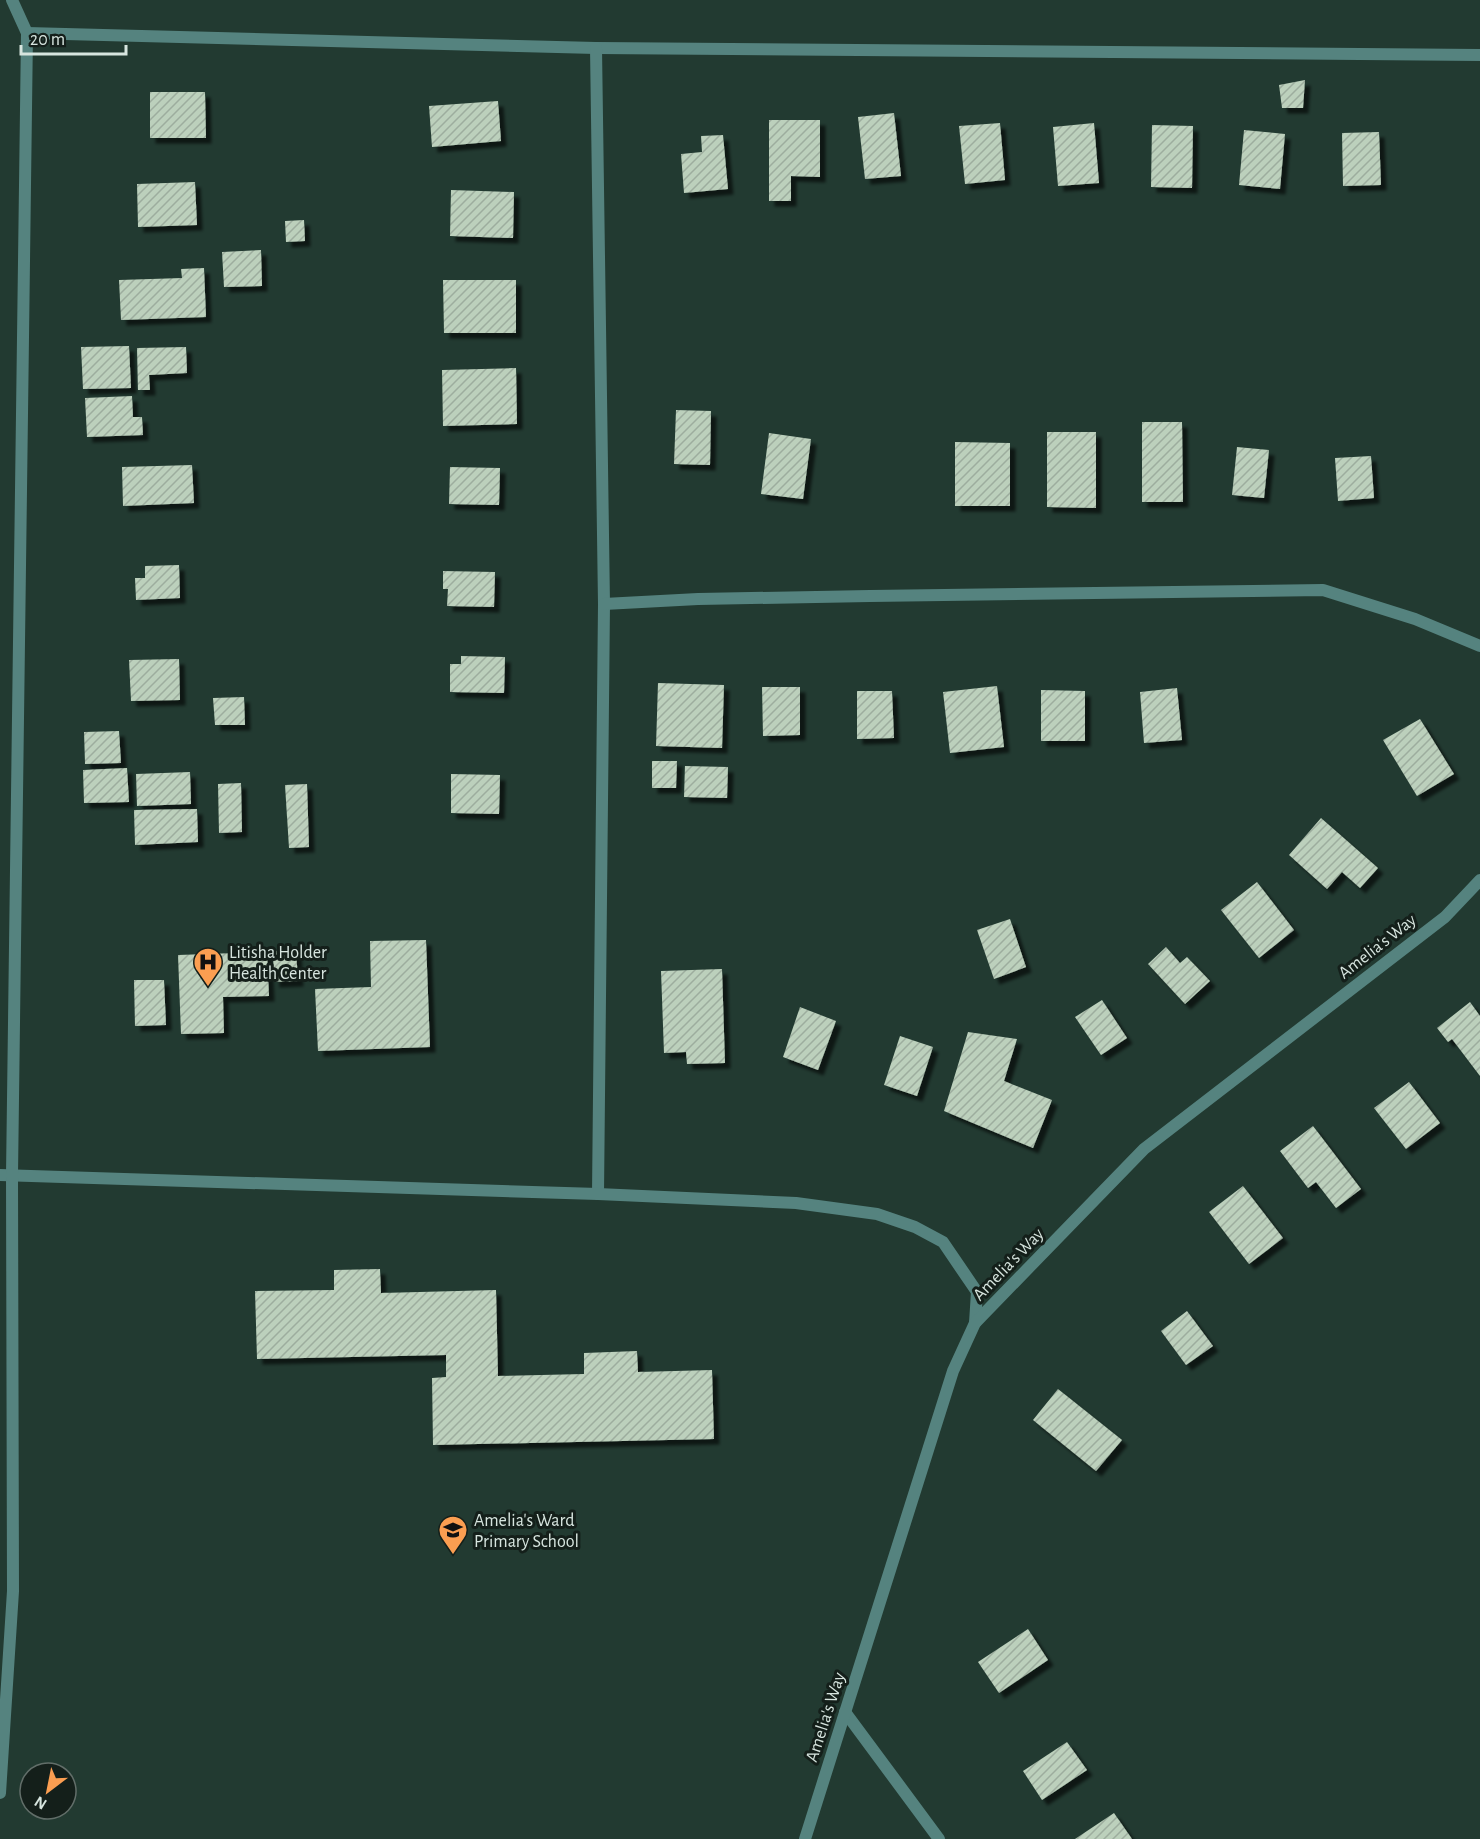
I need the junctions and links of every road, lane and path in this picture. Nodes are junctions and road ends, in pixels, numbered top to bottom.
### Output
1 (12, 0) edge
2 (27, 33) junction
3 (596, 48) junction
4 (1480, 55) edge
5 (604, 604) junction
6 (1480, 646) edge
7 (1480, 880) edge
8 (6, 1175) edge
9 (598, 1194) junction
10 (975, 1323) junction
11 (845, 1712) junction
12 (0, 1793) edge
13 (805, 1839) edge
14 (939, 1839) edge

1 - 2 street
2 - 3 street
2 - 8 street
3 - 4 street
3 - 5 street
5 - 6 street
5 - 9 street
7 - 10 street, Amelia's Way
8 - 9 street
8 - 12 street
9 - 10 street
10 - 11 street, Amelia's Way
11 - 13 street, Amelia's Way
11 - 14 street

